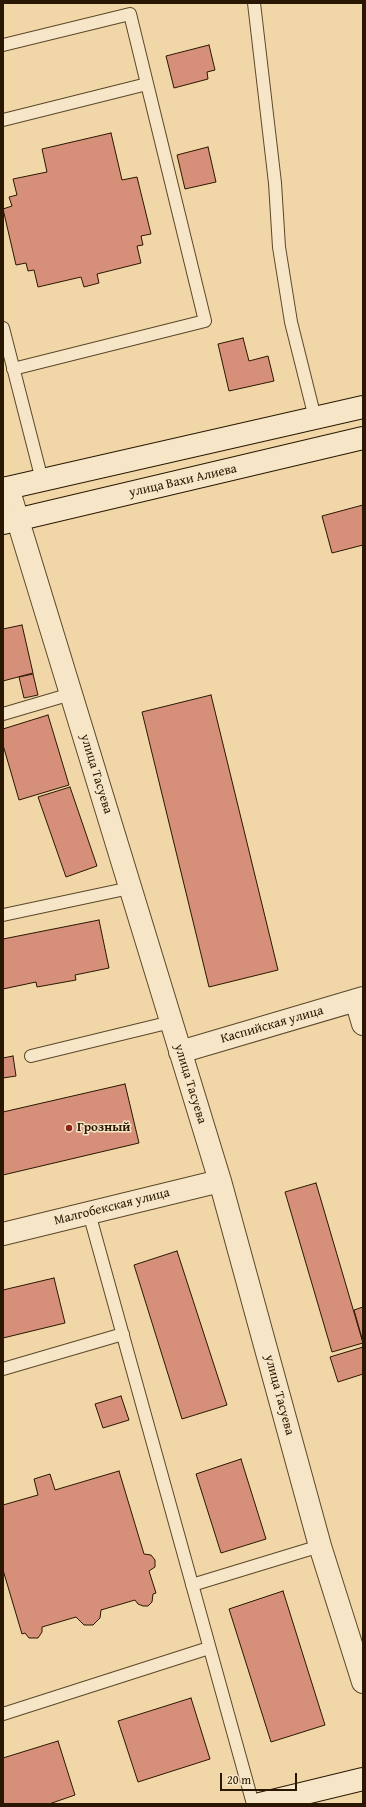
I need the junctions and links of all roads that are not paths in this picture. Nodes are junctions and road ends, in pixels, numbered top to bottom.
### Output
1 (254, 3) edge
2 (3, 45) edge
3 (147, 84) junction
4 (3, 120) edge
5 (3, 328) edge
6 (13, 369) junction
7 (363, 407) edge
8 (315, 418) junction
9 (363, 438) edge
10 (42, 480) junction
11 (6, 489) edge
12 (10, 521) edge
13 (71, 694) junction
14 (3, 714) edge
15 (130, 888) junction
16 (3, 915) edge
17 (359, 999) edge
18 (171, 1022) junction
19 (363, 1024) edge
20 (180, 1052) junction
21 (31, 1056) dead end
22 (220, 1181) junction
23 (89, 1213) junction
24 (3, 1234) edge
25 (123, 1334) junction
26 (3, 1369) edge
27 (320, 1546) junction
28 (192, 1585) junction
29 (209, 1648) junction
30 (363, 1682) edge
31 (3, 1714) edge
32 (363, 1779) edge
33 (285, 1800) edge
34 (253, 1804) edge
35 (260, 1804) edge

1 - 8 lane
2 - 3 lane
3 - 4 lane
3 - 6 lane
5 - 6 lane
6 - 10 lane
7 - 8 street
8 - 10 street
9 - 12 street, улица Вахи Алиева
10 - 11 street
11 - 12 street, улица Тасуева
12 - 13 street, улица Тасуева
13 - 14 lane
13 - 15 street, улица Тасуева
15 - 16 lane
15 - 18 street, улица Тасуева
17 - 19 street
17 - 20 street, Каспийская улица
18 - 20 street, улица Тасуева
18 - 21 lane
20 - 22 street, улица Тасуева
22 - 23 street, Малгобекская улица
22 - 27 street, улица Тасуева
23 - 24 street, Малгобекская улица
23 - 25 lane
25 - 26 lane
25 - 28 lane
27 - 28 lane
27 - 30 street, улица Тасуева
28 - 29 lane
29 - 31 lane
29 - 34 lane
32 - 33 street
33 - 35 street

